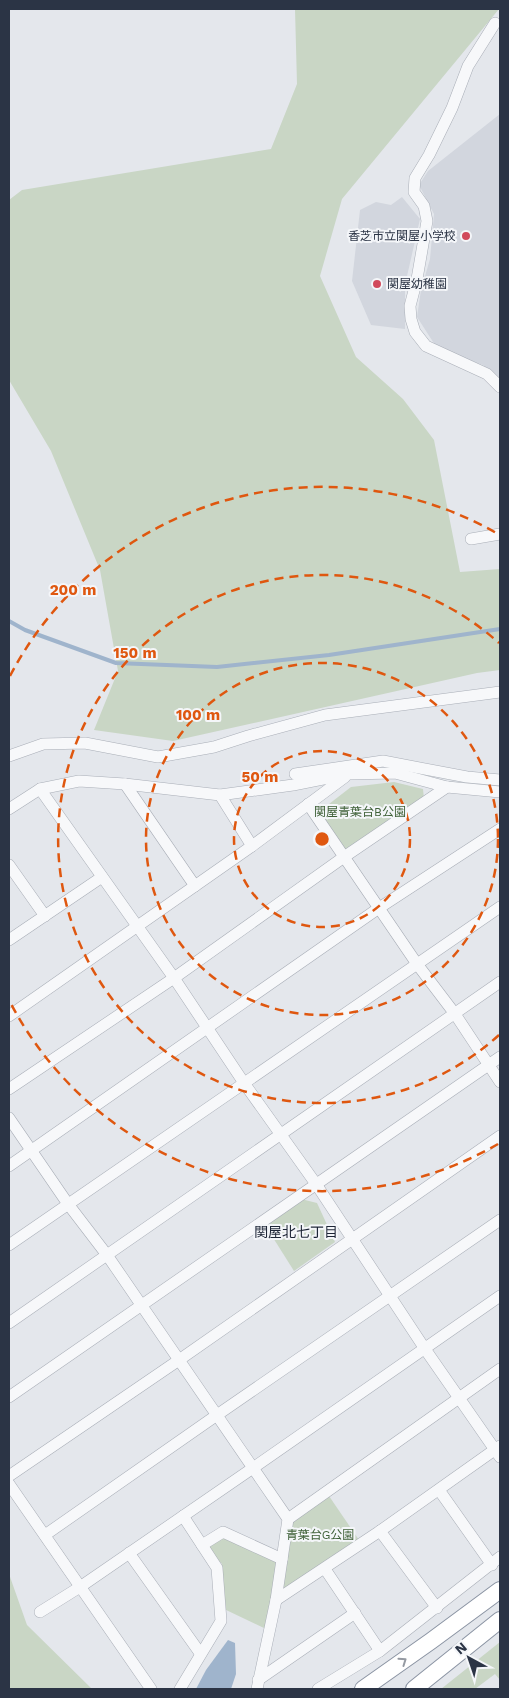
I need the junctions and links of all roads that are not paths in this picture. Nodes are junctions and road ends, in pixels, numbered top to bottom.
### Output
1 (495, 23) dead end
2 (500, 387) edge
3 (500, 534) edge
4 (472, 538) dead end
5 (500, 692) edge
6 (9, 756) edge
7 (295, 774) dead end
8 (348, 774) junction
9 (500, 780) edge
10 (125, 784) junction
11 (447, 787) junction
12 (40, 789) junction
13 (500, 792) edge
14 (220, 795) junction
15 (308, 804) junction
16 (9, 809) edge
17 (500, 829) edge
18 (252, 846) junction
19 (344, 858) junction
20 (9, 865) edge
21 (102, 877) junction
22 (195, 886) junction
23 (500, 907) edge
24 (379, 908) junction
25 (45, 916) junction
26 (137, 927) junction
27 (9, 940) edge
28 (418, 964) junction
29 (174, 978) junction
30 (500, 982) edge
31 (455, 1014) junction
32 (9, 1016) edge
33 (207, 1029) junction
34 (500, 1057) edge
35 (489, 1065) junction
36 (244, 1082) junction
37 (500, 1082) edge
38 (9, 1089) edge
39 (9, 1118) edge
40 (281, 1134) junction
41 (500, 1136) edge
42 (31, 1151) junction
43 (9, 1166) edge
44 (316, 1184) junction
45 (68, 1204) junction
46 (500, 1220) edge
47 (351, 1239) junction
48 (9, 1245) edge
49 (107, 1255) junction
50 (390, 1296) junction
51 (500, 1296) edge
52 (142, 1306) junction
53 (9, 1323) edge
54 (425, 1349) junction
55 (179, 1360) junction
56 (500, 1369) edge
57 (9, 1397) edge
58 (459, 1398) junction
59 (217, 1415) junction
60 (498, 1451) edge
61 (253, 1468) junction
62 (9, 1476) edge
63 (9, 1484) edge
64 (439, 1490) junction
65 (183, 1516) junction
66 (288, 1519) junction
67 (380, 1531) junction
68 (45, 1535) junction
69 (202, 1545) junction
70 (128, 1554) junction
71 (282, 1559) junction
72 (496, 1561) edge
73 (325, 1569) junction
74 (80, 1587) junction
75 (500, 1590) edge
76 (276, 1600) junction
77 (437, 1608) junction
78 (40, 1612) dead end
79 (355, 1613) junction
80 (500, 1620) edge
81 (380, 1651) junction
82 (200, 1653) junction
83 (258, 1685) edge
84 (151, 1689) edge
85 (180, 1689) edge
86 (318, 1689) edge
87 (363, 1689) edge
88 (414, 1689) edge

1 - 2 street
3 - 4 street
5 - 6 street
7 - 9 street
8 - 11 street
8 - 14 street
8 - 15 street
10 - 12 street
10 - 14 street
10 - 22 street
11 - 13 street
11 - 19 street
12 - 16 street
12 - 21 street
14 - 18 street
15 - 18 street
15 - 19 street
17 - 24 street
18 - 22 street
19 - 24 street
19 - 29 street
20 - 25 street
21 - 25 street
21 - 26 street
22 - 26 street
23 - 28 street
24 - 28 street
24 - 33 street
25 - 27 street
26 - 29 street
26 - 32 street
28 - 31 street
28 - 36 street
29 - 33 street
29 - 38 street
30 - 31 street
31 - 35 street
31 - 40 street
33 - 36 street
33 - 42 street
34 - 35 street
35 - 37 street
35 - 44 street
36 - 40 street
36 - 45 street
39 - 42 street
40 - 44 street
40 - 49 street
41 - 47 street
42 - 43 street
42 - 45 street
44 - 47 street
44 - 52 street
45 - 48 street
45 - 49 street
46 - 50 street
47 - 50 street
47 - 55 street
49 - 52 street
49 - 53 street
50 - 54 street
50 - 59 street
51 - 54 street
52 - 55 street
52 - 57 street
54 - 58 street
54 - 61 street
55 - 59 street
55 - 62 street
56 - 58 street
58 - 60 street
58 - 66 street
59 - 61 street
59 - 68 street
60 - 64 street
61 - 65 street
61 - 66 street
63 - 68 street
64 - 67 street
64 - 72 street
65 - 69 street
65 - 70 street
66 - 71 street
67 - 73 street
67 - 77 street
68 - 74 street
69 - 71 street
69 - 82 street
70 - 74 street
70 - 82 street
71 - 76 street
72 - 77 street
73 - 76 street
73 - 79 street
74 - 78 street
74 - 84 street
87 -> 75 highway
76 - 83 street
77 - 81 street
79 - 81 street
79 - 83 street
80 - 88 highway
81 - 86 street
82 - 85 street

